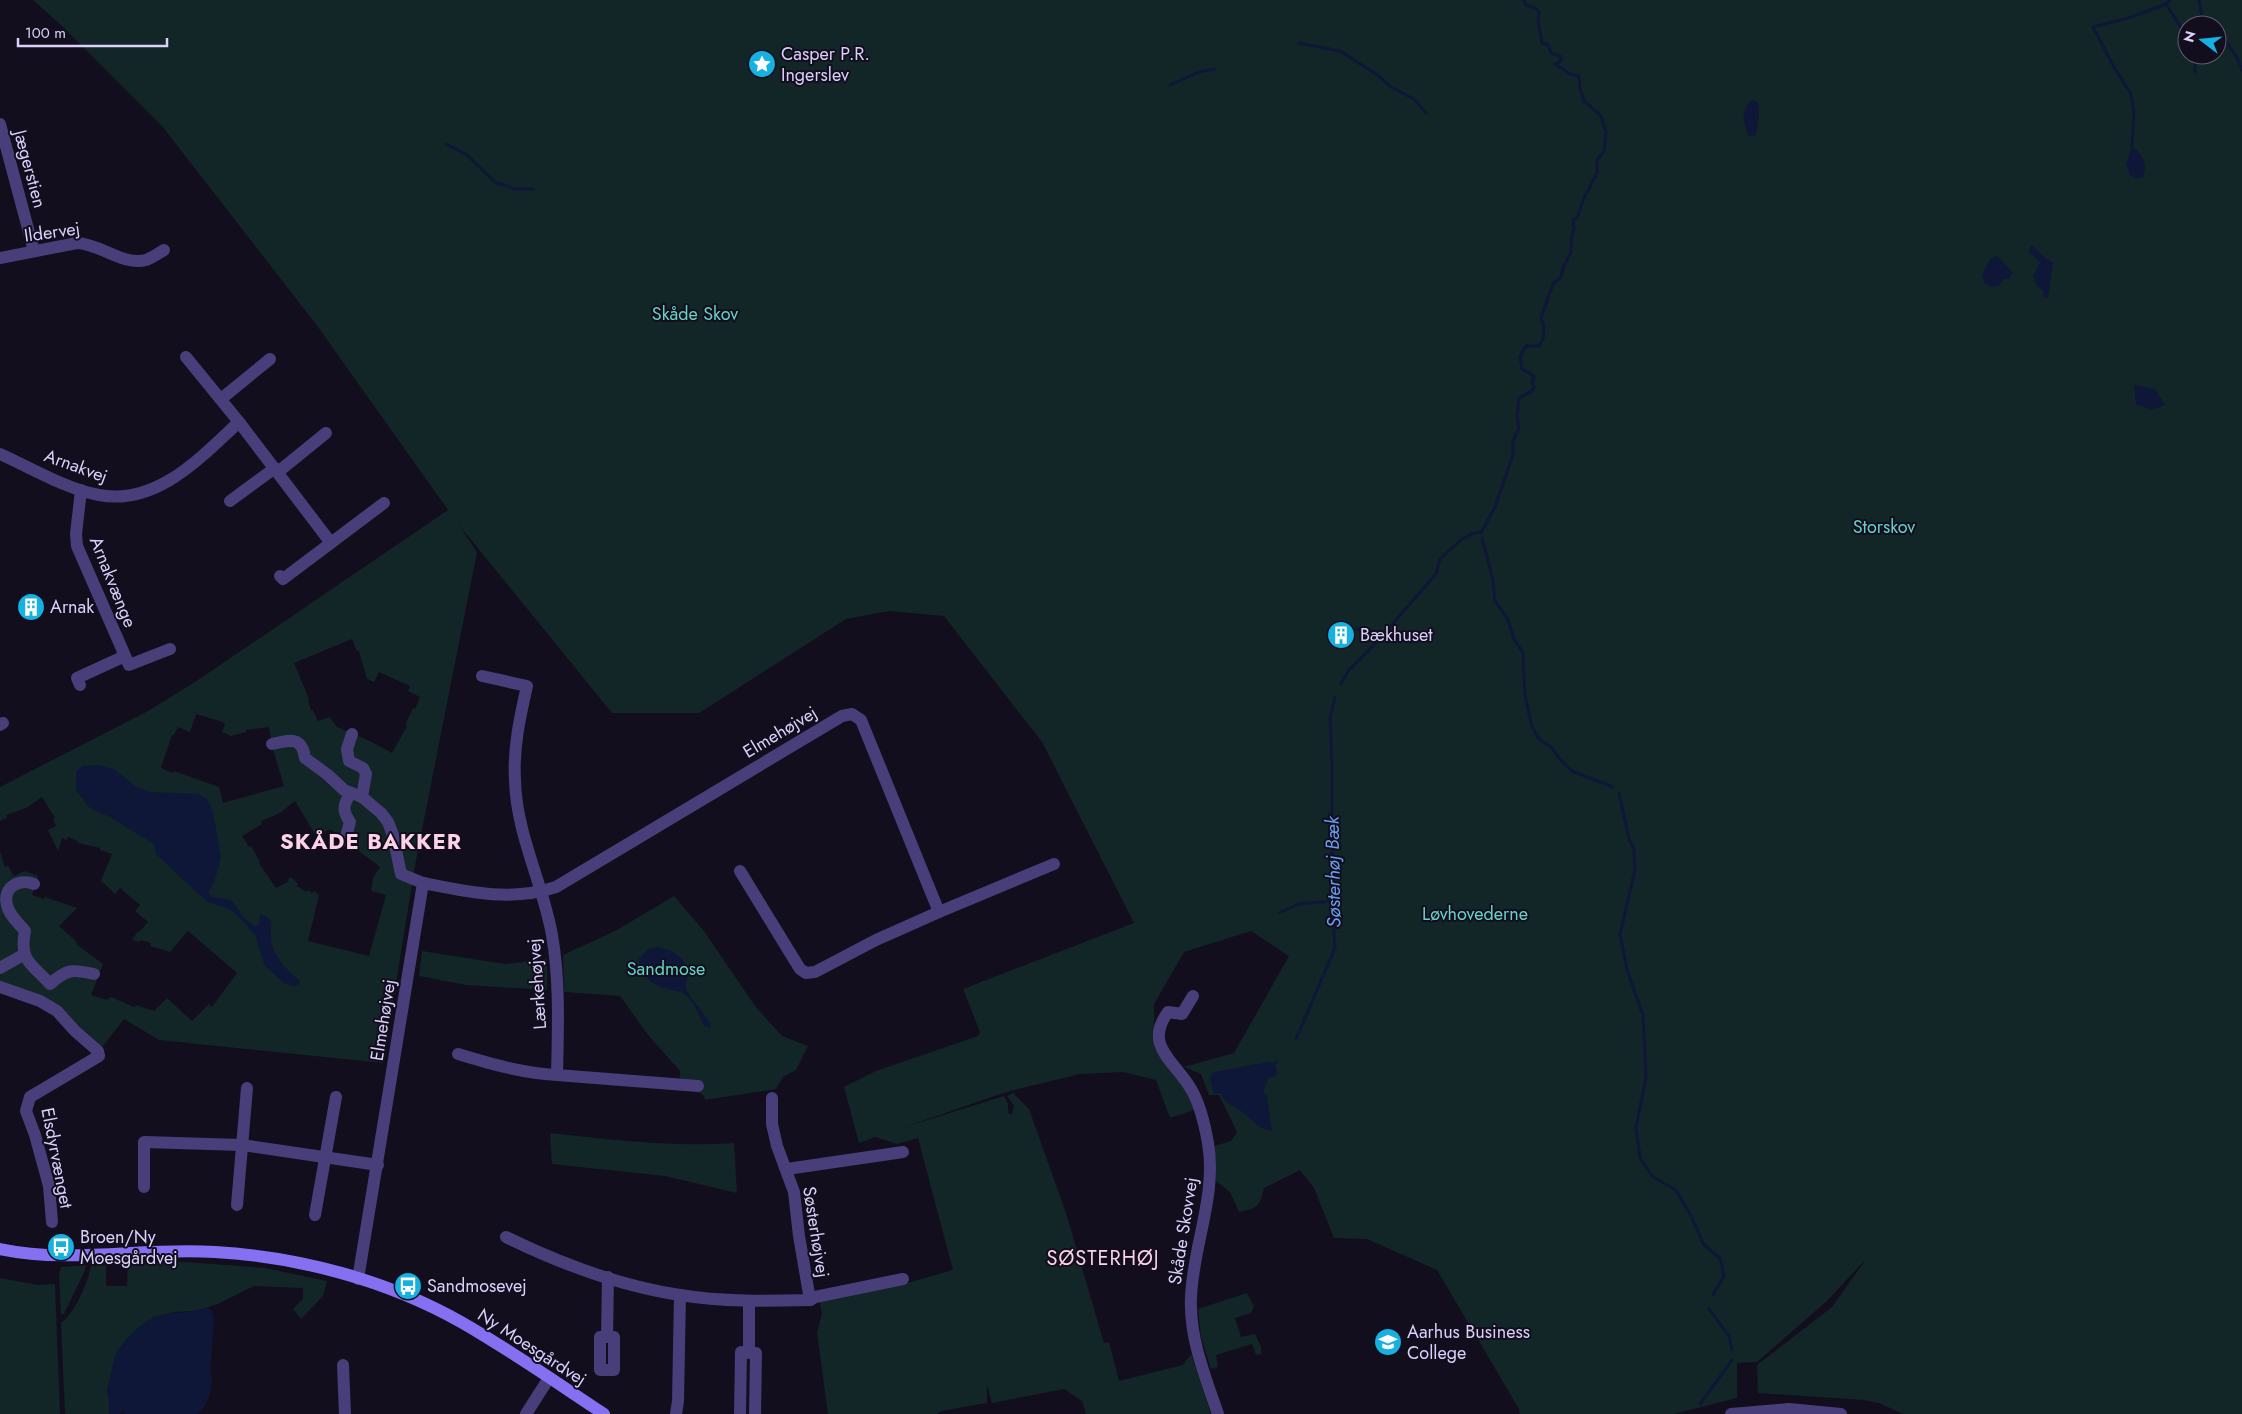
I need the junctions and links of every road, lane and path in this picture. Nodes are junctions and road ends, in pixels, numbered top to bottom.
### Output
1 (0, 124) edge
2 (164, 250) dead end
3 (34, 251) junction
4 (0, 258) edge
5 (186, 357) dead end
6 (270, 359) dead end
7 (221, 399) junction
8 (239, 422) junction
9 (326, 433) dead end
10 (0, 454) edge
11 (277, 470) junction
12 (82, 490) junction
13 (230, 501) dead end
14 (384, 503) dead end
15 (331, 543) junction
16 (280, 576) dead end
17 (170, 649) dead end
18 (125, 656) junction
19 (482, 676) dead end
20 (80, 684) dead end
21 (352, 734) dead end
22 (272, 744) dead end
23 (357, 795) junction
24 (345, 840) dead end
25 (1054, 864) dead end
26 (740, 871) dead end
27 (423, 883) junction
28 (34, 884) dead end
29 (540, 892) junction
30 (939, 912) junction
31 (23, 955) junction
32 (0, 968) edge
33 (94, 974) dead end
34 (0, 987) edge
35 (1193, 996) dead end
36 (458, 1054) dead end
37 (557, 1076) junction
38 (698, 1086) dead end
39 (247, 1088) dead end
40 (336, 1097) dead end
41 (772, 1098) dead end
42 (242, 1145) junction
43 (903, 1152) dead end
44 (326, 1156) junction
45 (378, 1165) junction
46 (787, 1169) junction
47 (144, 1187) dead end
48 (237, 1205) dead end
49 (315, 1215) dead end
50 (52, 1222) dead end
51 (506, 1237) dead end
52 (0, 1249) edge
53 (608, 1277) junction
54 (358, 1279) junction
55 (903, 1279) dead end
56 (680, 1295) junction
57 (810, 1300) junction
58 (750, 1302) junction
59 (607, 1337) dead end
60 (749, 1352) junction
61 (343, 1365) dead end
62 (549, 1378) junction
63 (345, 1414) edge
64 (526, 1414) edge
65 (604, 1414) edge
66 (676, 1414) edge
67 (740, 1414) edge
68 (755, 1414) edge
69 (1218, 1414) edge
70 (1731, 1414) edge
71 (1841, 1414) edge

1 - 3 street, Jægerstien
2 - 3 street, Ildervej
3 - 4 street, Ildervej
5 - 7 street
6 - 7 street
7 - 8 street
8 - 11 street
8 - 12 street, Arnakvej
9 - 11 street
10 - 12 street, Arnakvej
11 - 13 street
11 - 15 street
12 - 18 street, Arnakvænge
14 - 15 street
15 - 16 street
17 - 18 street, Arnakvænge
18 - 20 street, Arnakvænge
19 - 29 street
21 - 23 street
22 - 23 street
23 - 24 street
23 - 27 street
25 - 30 street
26 - 30 street
27 - 29 street, Elmehøjvej
27 - 45 street, Elmehøjvej
28 - 31 street
29 - 30 street, Elmehøjvej
29 - 37 street, Lærkehøjvej
31 - 32 street
31 - 33 street
34 - 50 street, Elsdyrvænget
35 - 69 street, Skåde Skovvej
36 - 37 street
37 - 38 street
39 - 42 street
40 - 44 street
41 - 46 street, Søsterhøjvej
42 - 44 street
42 - 47 street
42 - 48 street
43 - 46 street, Søsterhøjvej
44 - 45 street
44 - 49 street
45 - 54 street, Elmehøjvej
46 - 57 street, Søsterhøjvej
51 - 53 street, Søsterhøjvej
52 - 54 street, Ny Moesgårdvej
53 - 56 street, Søsterhøjvej
53 - 59 street
54 - 62 street, Ny Moesgårdvej
55 - 57 street, Søsterhøjvej
56 - 58 street, Søsterhøjvej
56 - 66 street
57 - 58 street, Søsterhøjvej
58 - 60 street
60 - 67 street
60 - 68 street
61 - 63 street
62 - 64 street
62 - 65 street, Ny Moesgårdvej
70 - 71 street

